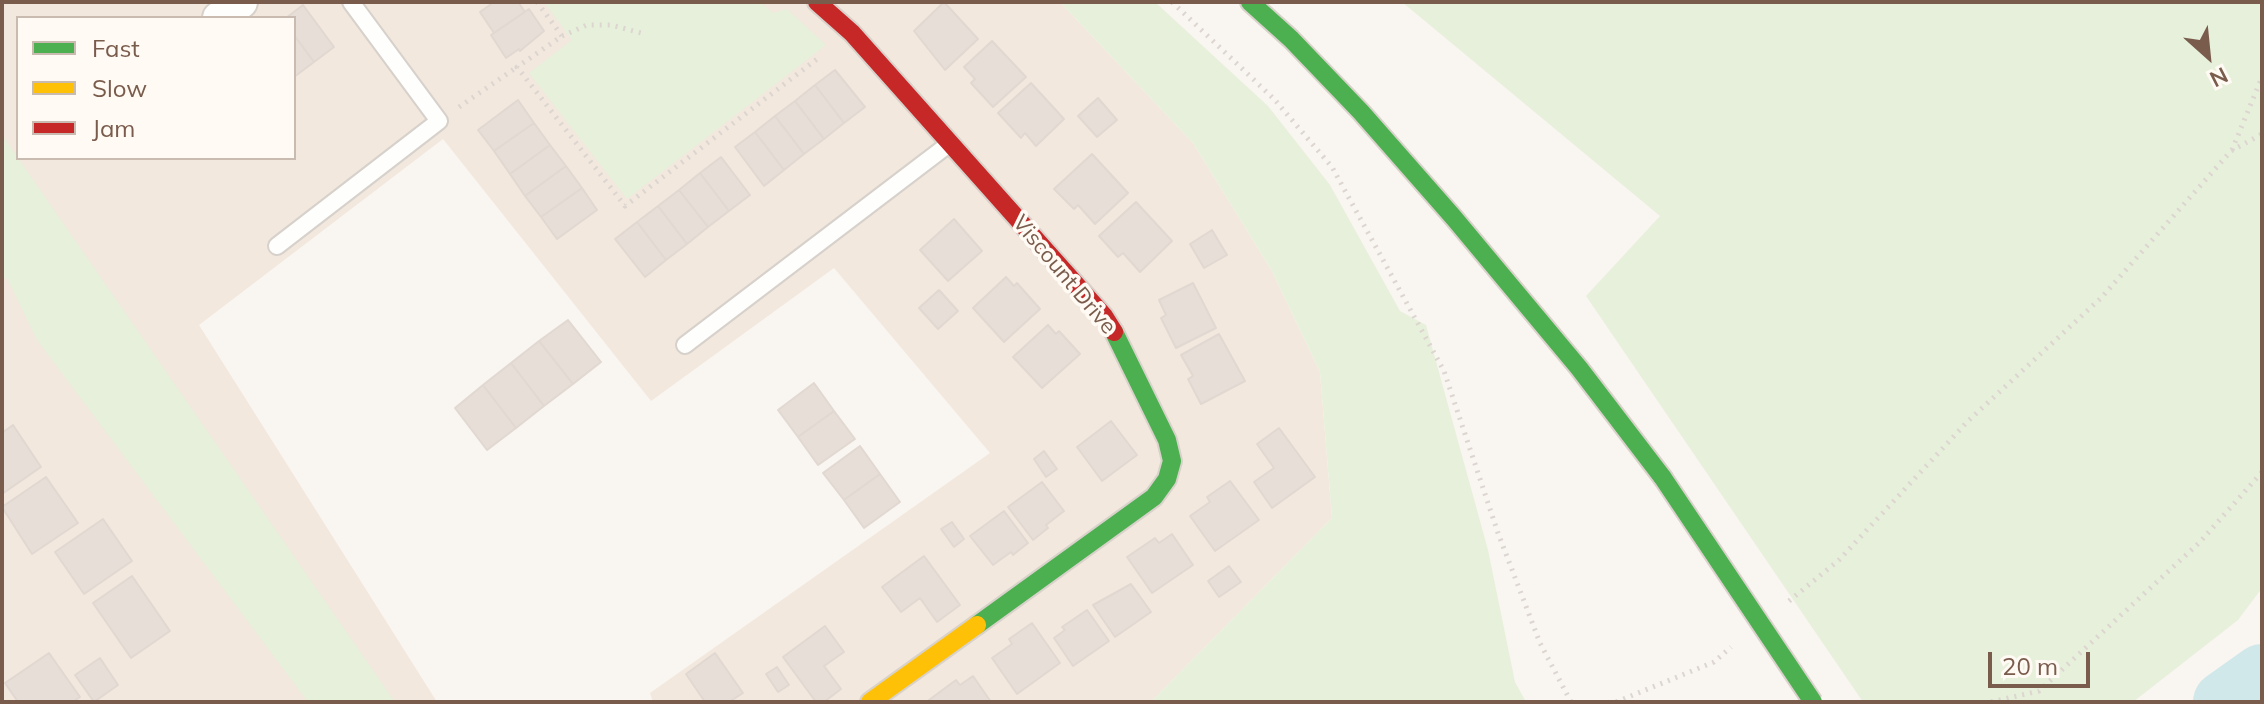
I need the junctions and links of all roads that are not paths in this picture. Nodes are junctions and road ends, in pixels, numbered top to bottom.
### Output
1 (241, 2) edge
2 (351, 2) edge
3 (817, 2) edge
4 (1250, 2) edge
5 (222, 16) edge
6 (950, 143) junction
7 (277, 246) dead end
8 (685, 345) dead end
9 (870, 702) edge
10 (1813, 702) edge

1 - 5 street
2 - 7 lane
3 - 6 street, Viscount Drive
4 - 10 street, bridge
6 - 8 lane
6 - 9 street, Viscount Drive

